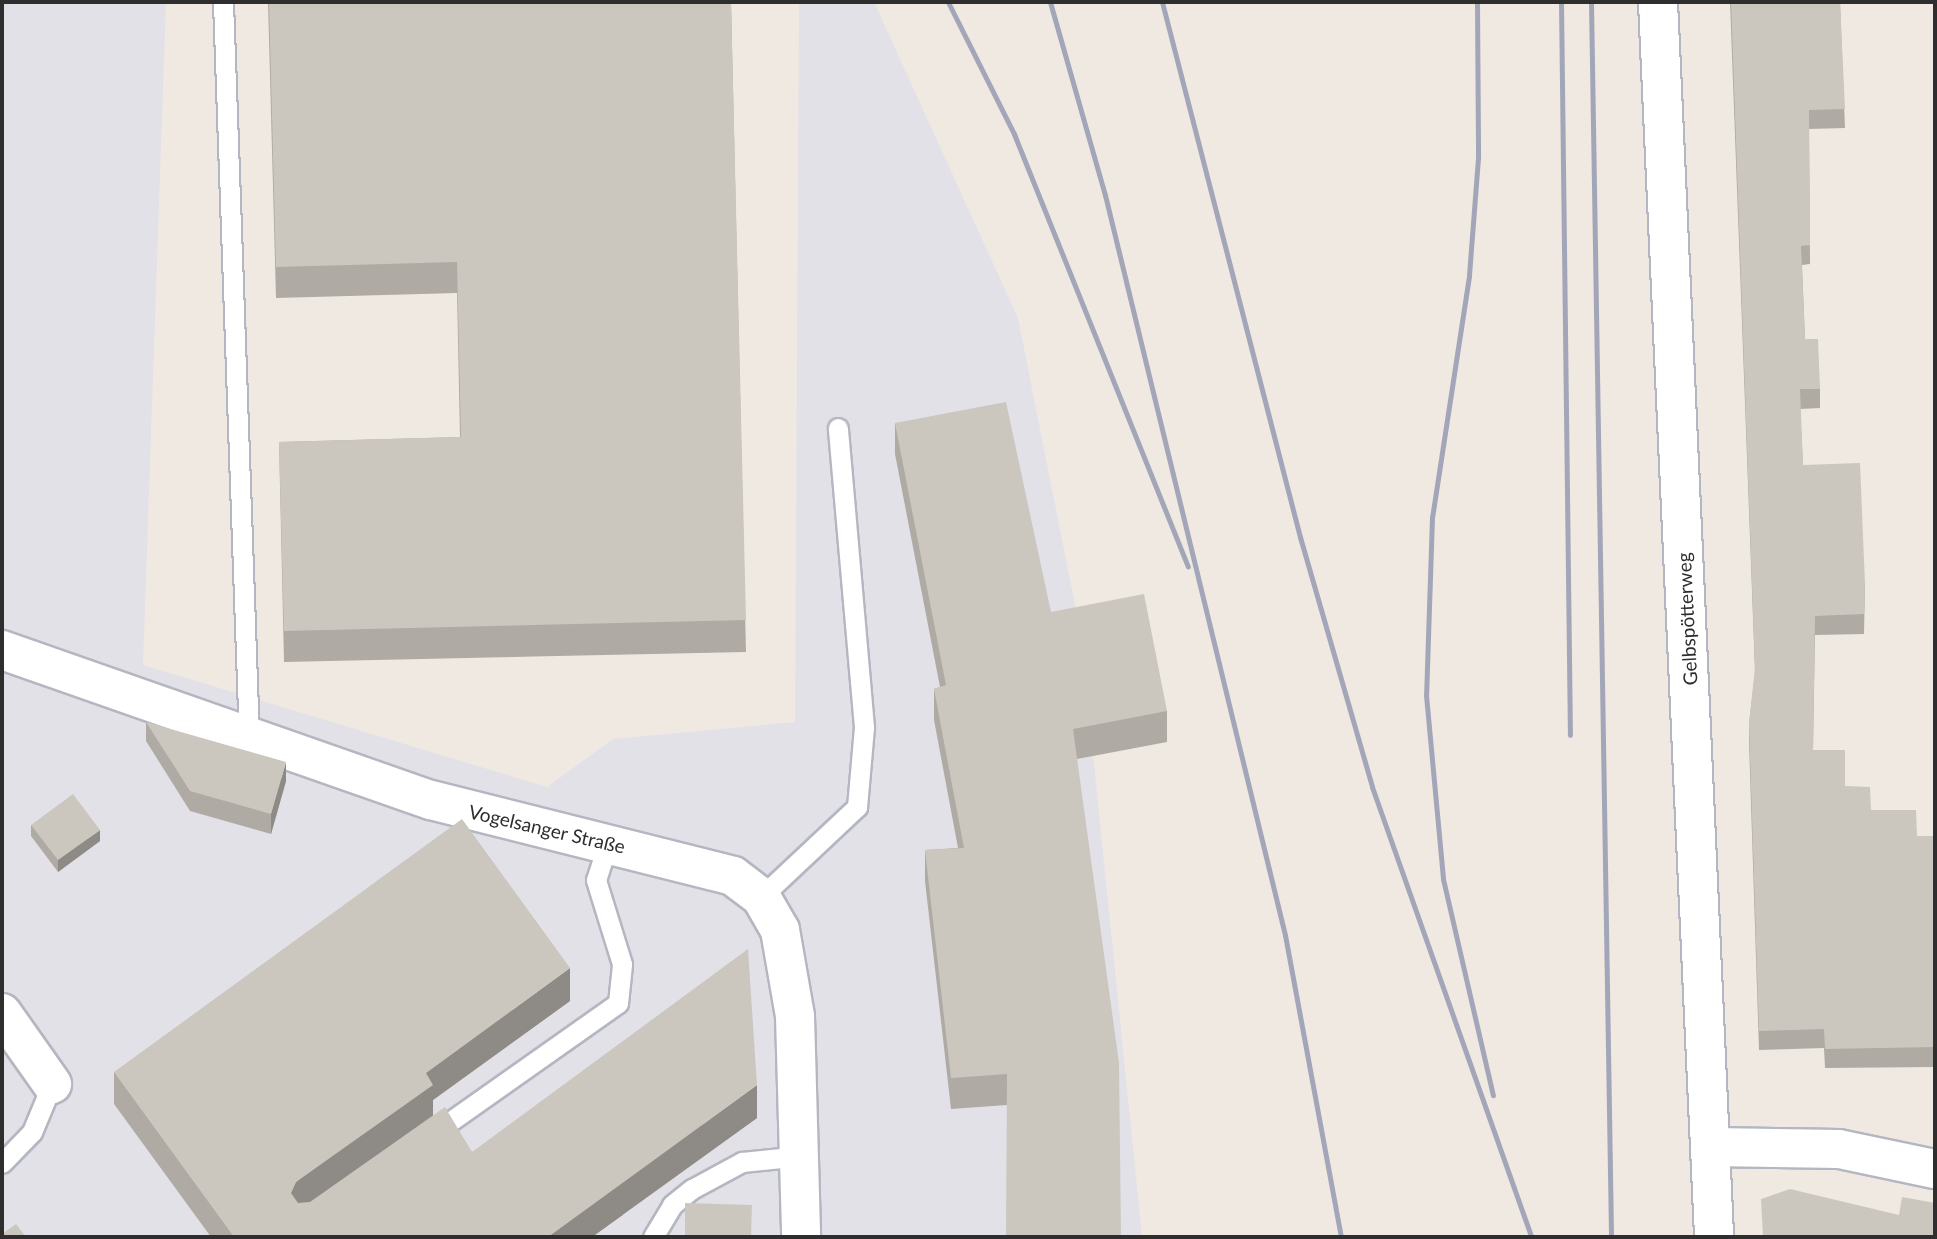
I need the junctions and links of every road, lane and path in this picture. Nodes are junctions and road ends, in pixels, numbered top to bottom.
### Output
1 (223, 2) edge
2 (1658, 2) edge
3 (838, 428) dead end
4 (2, 650) edge
5 (248, 738) junction
6 (608, 843) junction
7 (761, 897) junction
8 (2, 1013) edge
9 (52, 1084) joint
10 (416, 1145) edge
11 (1712, 1147) junction
12 (801, 1156) junction
13 (2, 1163) edge
14 (1935, 1169) edge
15 (653, 1237) edge
16 (802, 1237) edge
17 (1714, 1237) edge

1 - 5 lane
2 - 11 street, Gelbspötterweg
3 - 7 lane
4 - 5 street, Vogelsanger Straße
5 - 6 street, Vogelsanger Straße
6 - 7 street, Vogelsanger Straße
6 - 10 lane
7 - 12 street, Vogelsanger Straße
8 - 9 street
9 - 13 lane
11 - 14 street
11 - 17 street, Gelbspötterweg
12 - 15 lane
12 - 16 street, Vogelsanger Straße

